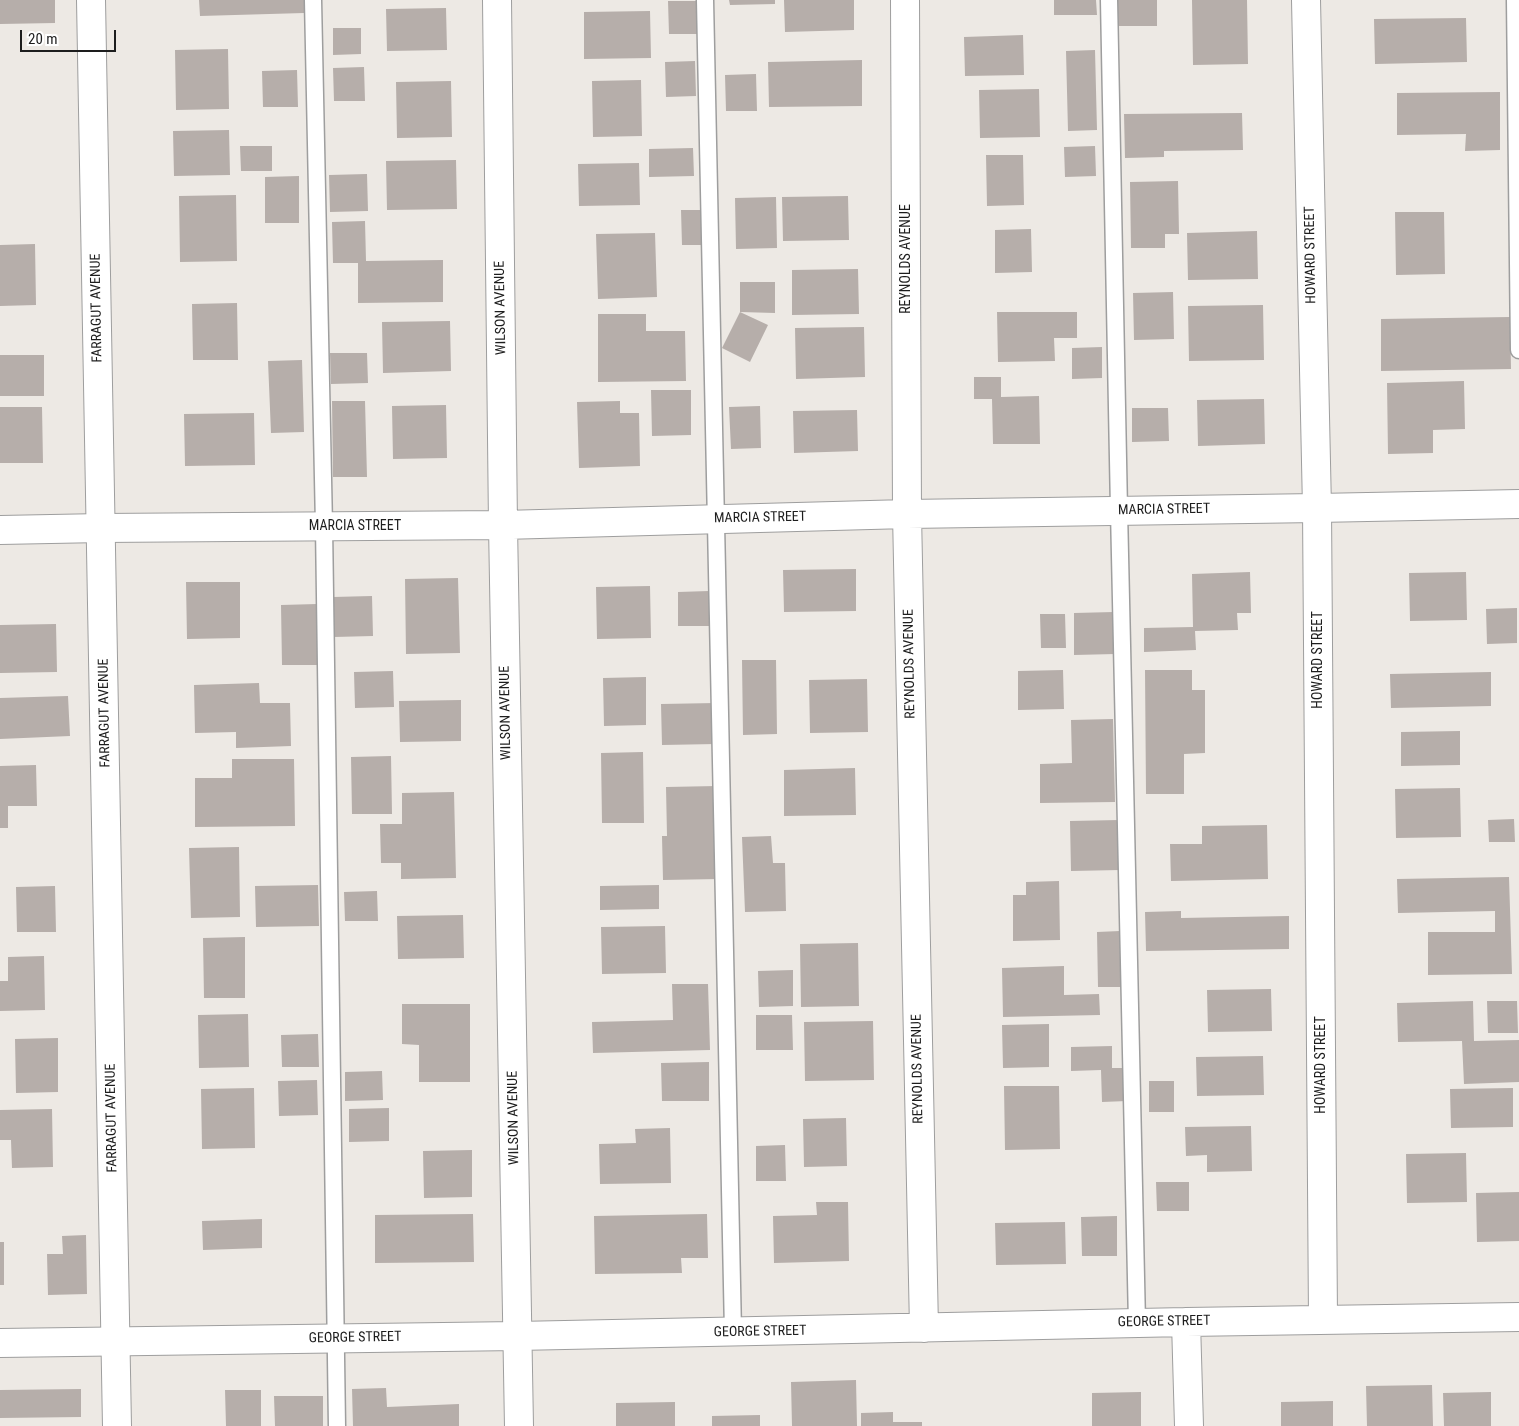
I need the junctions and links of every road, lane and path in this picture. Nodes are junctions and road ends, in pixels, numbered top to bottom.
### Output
1 (91, 0) edge
2 (313, 0) edge
3 (497, 0) edge
4 (705, 0) edge
5 (905, 0) edge
6 (1109, 0) edge
7 (1306, 0) edge
8 (1515, 0) edge
9 (1519, 350) edge
10 (1519, 504) edge
11 (1317, 508) junction
12 (1119, 510) junction
13 (907, 514) junction
14 (716, 519) junction
15 (503, 525) junction
16 (324, 526) junction
17 (102, 528) junction
18 (0, 530) edge
19 (1519, 1317) edge
20 (1323, 1320) junction
21 (1186, 1322) junction
22 (1137, 1323) junction
23 (924, 1328) junction
24 (733, 1332) junction
25 (518, 1336) junction
26 (335, 1338) junction
27 (116, 1342) junction
28 (0, 1343) edge
29 (117, 1426) edge
30 (337, 1426) edge
31 (519, 1426) edge
32 (1189, 1426) edge

1 - 17 street, FARRAGUT AVENUE
2 - 16 lane
3 - 15 street, WILSON AVENUE
4 - 14 lane
5 - 13 street, REYNOLDS AVENUE
6 - 12 lane
7 - 11 street, HOWARD STREET
8 - 9 lane
10 - 11 street, MARCIA STREET
11 - 12 street, MARCIA STREET
11 - 20 street, HOWARD STREET
12 - 13 street, MARCIA STREET
12 - 22 lane
13 - 14 street, MARCIA STREET
13 - 23 street, REYNOLDS AVENUE
14 - 15 street, MARCIA STREET
14 - 24 lane
15 - 16 street, MARCIA STREET
15 - 25 street, WILSON AVENUE
16 - 17 street, MARCIA STREET
16 - 26 lane
17 - 18 street, MARCIA STREET
17 - 27 street, FARRAGUT AVENUE
19 - 20 street, GEORGE STREET
20 - 21 street, GEORGE STREET
21 - 22 street, GEORGE STREET
21 - 32 street
22 - 23 street, GEORGE STREET
23 - 24 street, GEORGE STREET
24 - 25 street, GEORGE STREET
25 - 26 street, GEORGE STREET
25 - 31 street, WILSON AVENUE
26 - 27 street, GEORGE STREET
26 - 30 lane
27 - 28 street, GEORGE STREET
27 - 29 street, FARRAGUT AVENUE

